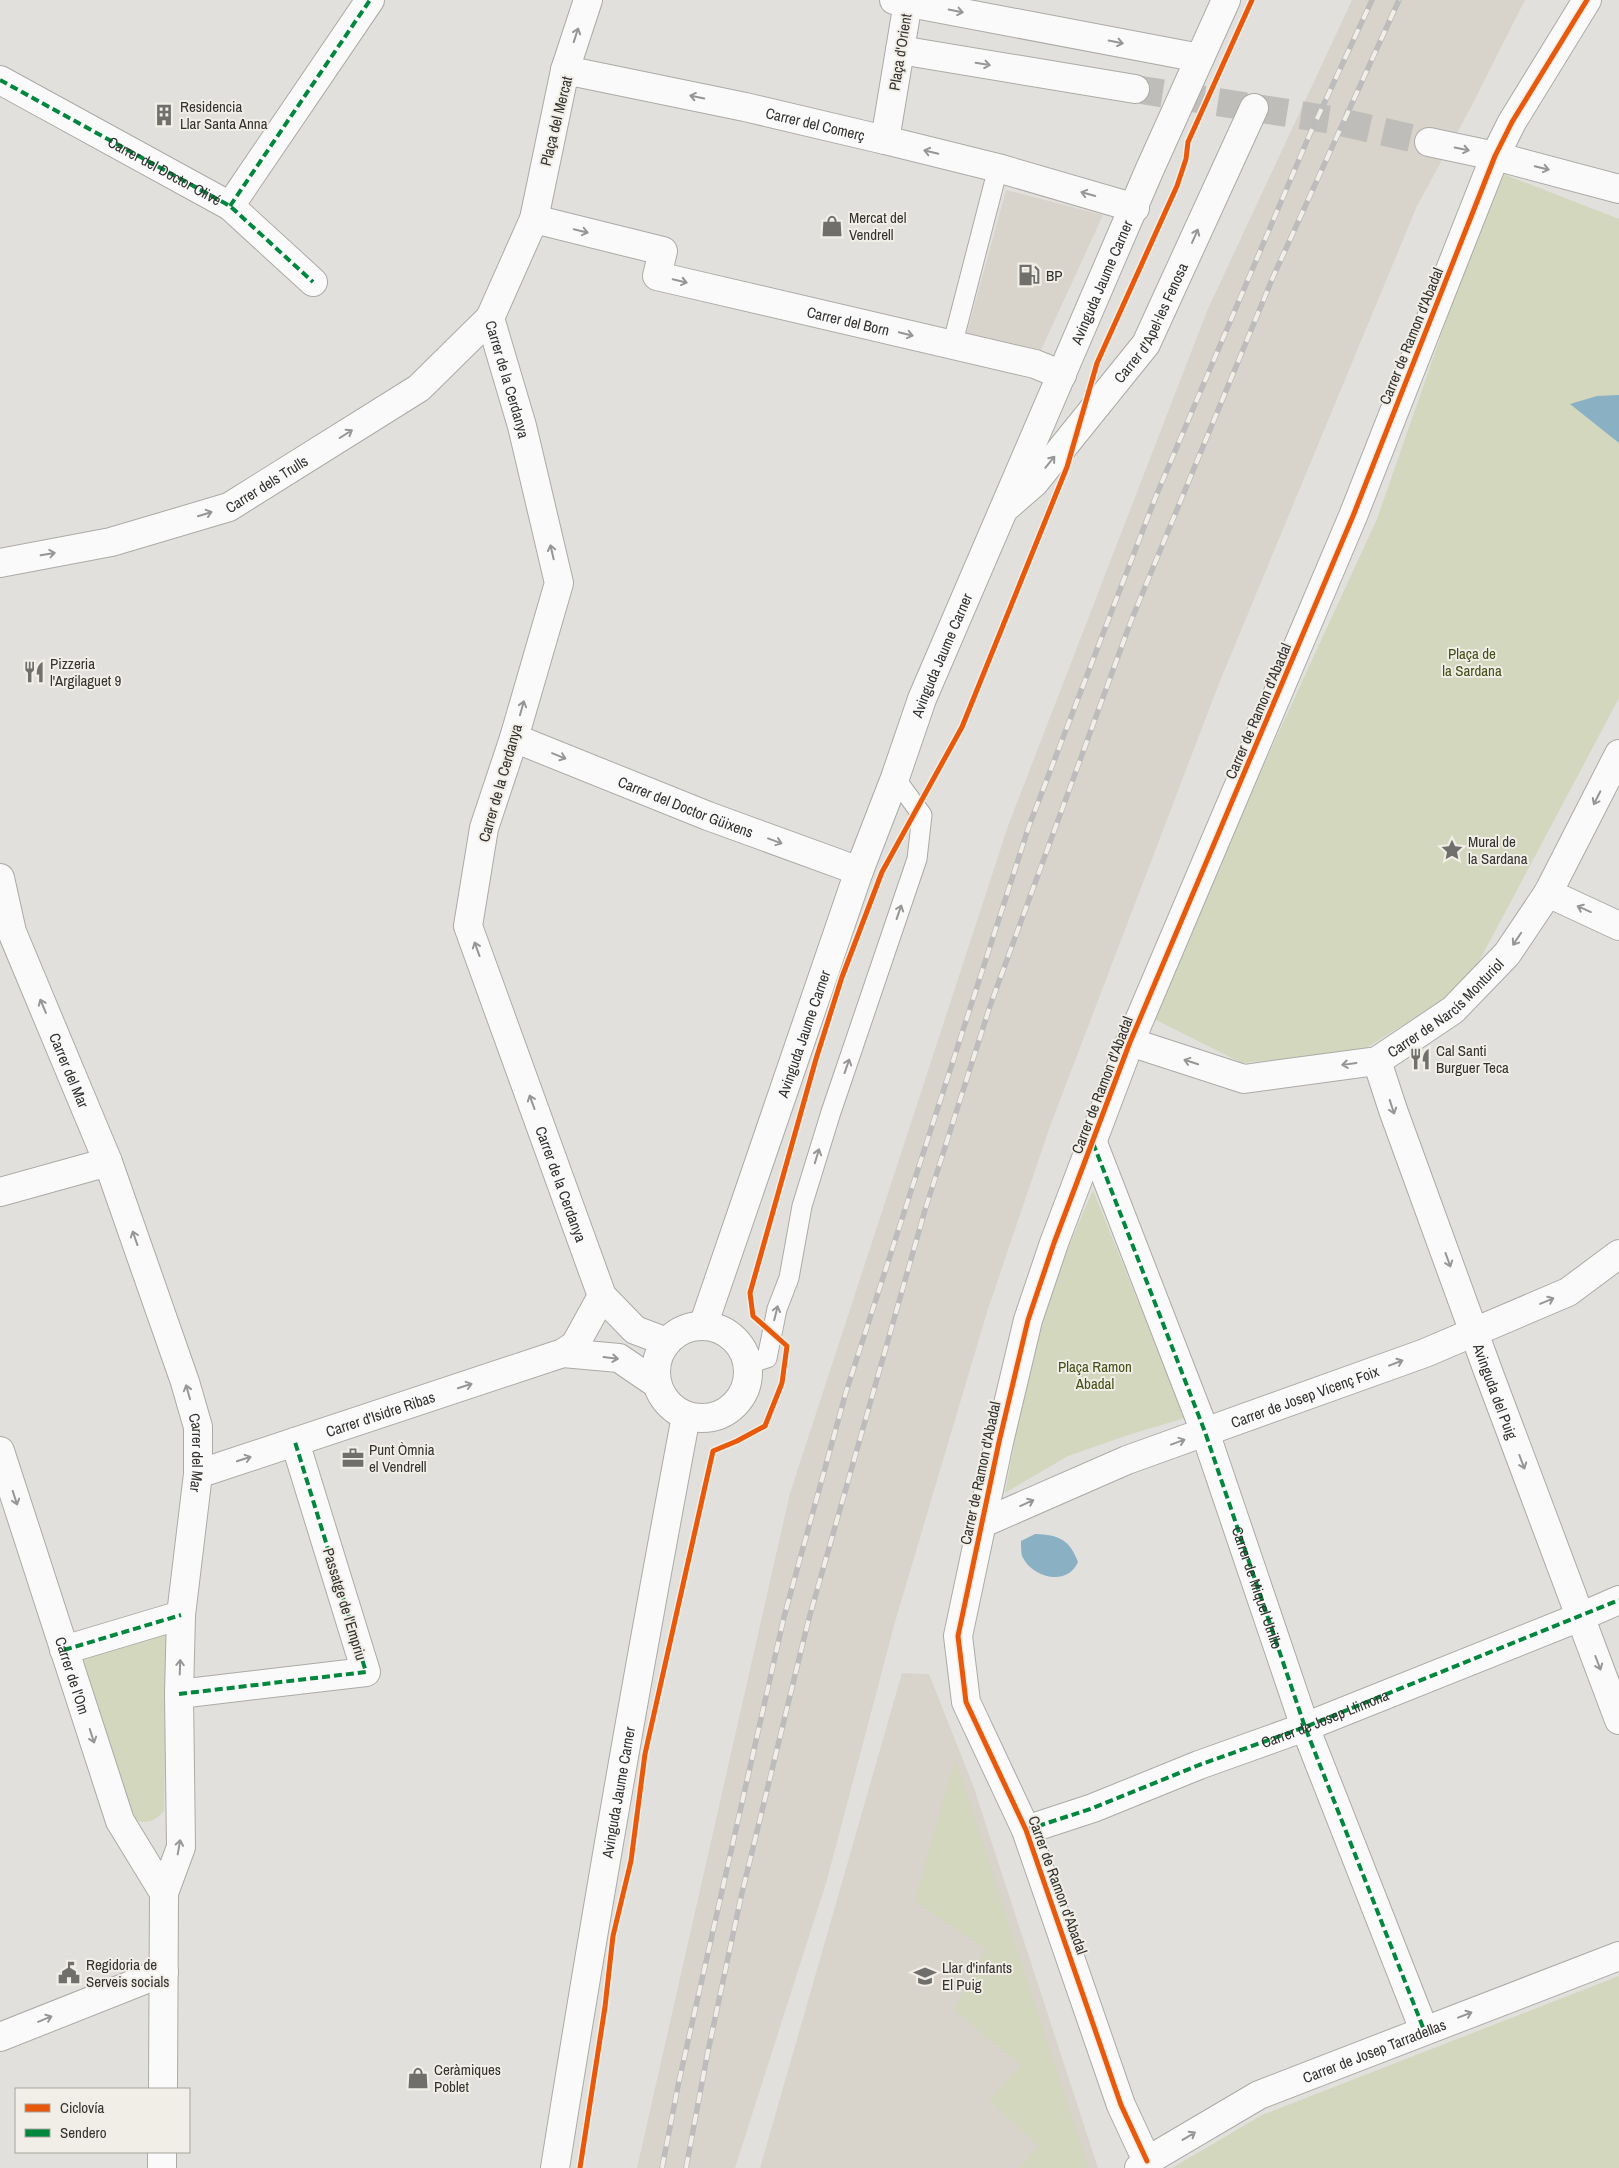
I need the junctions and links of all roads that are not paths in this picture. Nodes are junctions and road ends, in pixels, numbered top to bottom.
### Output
1 (370, 0) edge
2 (588, 0) edge
3 (1226, 0) edge
4 (1587, 0) edge
5 (901, 1) edge
6 (900, 50) junction
7 (1200, 58) junction
8 (565, 70) junction
9 (0, 80) edge
10 (1135, 89) tunnel mouth
11 (745, 107) joint
12 (1254, 108) dead end
13 (885, 140) junction
14 (1428, 142) tunnel mouth
15 (1495, 156) junction
16 (998, 168) junction
17 (1619, 189) edge
18 (230, 206) junction
19 (1135, 208) junction
20 (534, 219) junction
21 (313, 282) dead end
22 (490, 318) junction
23 (952, 346) junction
24 (1062, 375) junction
25 (1004, 509) junction
26 (0, 563) edge
27 (514, 738) junction
28 (1619, 754) edge
29 (895, 778) junction
30 (859, 871) junction
31 (0, 878) edge
32 (1548, 893) junction
33 (1619, 926) edge
34 (1130, 1042) junction
35 (1377, 1061) junction
36 (1093, 1143) junction
37 (108, 1162) junction
38 (0, 1192) edge
39 (1619, 1254) edge
40 (602, 1296) junction
41 (702, 1326) junction
42 (1474, 1331) junction
43 (667, 1342) junction
44 (563, 1353) junction
45 (748, 1364) junction
46 (657, 1384) junction
47 (686, 1416) junction
48 (1205, 1432) junction
49 (295, 1442) junction
50 (0, 1452) edge
51 (198, 1474) junction
52 (983, 1523) junction
53 (1619, 1600) edge
54 (181, 1615) junction
55 (1580, 1617) junction
56 (64, 1650) junction
57 (179, 1694) junction
58 (1619, 1720) edge
59 (1305, 1727) junction
60 (1026, 1830) junction
61 (164, 1893) junction
62 (1619, 1956) edge
63 (164, 1972) junction
64 (1424, 2030) junction
65 (0, 2037) edge
66 (163, 2088) edge
67 (162, 2153) edge
68 (1143, 2164) edge
69 (162, 2168) edge
70 (555, 2168) edge

1 - 18 street
8 -> 2 street
3 - 7 street, Avinguda Jaume Carner
4 - 15 street, Carrer de Ramon d'Abadal
5 - 6 street, Plaça d'Orient
5 -> 7 street, Plaça d'Orient
6 -> 10 street
6 - 13 street, Plaça d'Orient
7 - 19 street, Avinguda Jaume Carner
11 -> 8 street, Plaça del Mercat
8 - 20 street, Plaça del Mercat
9 - 18 street, Carrer del Doctor Olivé
11 - 13 street, Carrer del Comerç
25 -> 12 street, Carrer d'Apel·les Fenosa
16 -> 13 street
14 -> 15 street
15 -> 17 street
15 - 34 street, Carrer de Ramon d'Abadal
19 -> 16 street
16 - 23 lane
18 - 21 street, Carrer del Doctor Olivé
19 - 24 street, Avinguda Jaume Carner
20 - 22 street, Carrer de la Cerdanya
20 -> 23 street, Carrer del Born
26 -> 22 street, Carrer dels Trulls
27 -> 22 street, Carrer de la Cerdanya
23 - 24 street, Carrer del Born
24 - 25 street, Avinguda Jaume Carner
25 - 29 street, Avinguda Jaume Carner
27 -> 30 street, Carrer del Doctor Güixens
40 -> 27 street, Carrer de la Cerdanya
28 -> 32 street, Carrer de Narcís Monturiol
29 - 30 street, Avinguda Jaume Carner
45 -> 29 lane
30 - 41 street, Avinguda Jaume Carner
37 -> 31 street, Carrer del Mar
33 -> 32 street
32 -> 35 street, Carrer de Narcís Monturiol
35 -> 34 street, Carrer de Narcís Monturiol
34 - 36 street, Carrer de Ramon d'Abadal
35 -> 42 street, Avinguda del Puig
36 - 48 street, Carrer de Miquel Utrillo
36 - 52 street, Carrer de Ramon d'Abadal
37 - 38 street
51 -> 37 street, Carrer del Mar
42 -> 39 street, Carrer de Josep Vicenç Foix
40 - 43 street, Carrer de la Cerdanya
40 - 44 street, Carrer d'Isidre Ribas
41 - 43 street
41 - 45 street
48 -> 42 street, Carrer de Josep Vicenç Foix
42 -> 55 street, Avinguda del Puig
43 - 46 street
44 -> 46 street, Carrer d'Isidre Ribas
49 -> 44 street, Carrer d'Isidre Ribas
45 - 47 street
46 - 47 street
47 - 70 street, Avinguda Jaume Carner
52 -> 48 street, Carrer de Josep Vicenç Foix
48 - 59 street, Carrer de Miquel Utrillo
51 -> 49 street, Carrer d'Isidre Ribas
49 - 57 street, Passatge de l'Empriu
50 -> 56 street, Carrer de l'Om
51 - 54 street, Carrer del Mar
52 - 60 street, Carrer de Ramon d'Abadal
53 - 55 street, Carrer de Josep Llimona
54 - 56 street
57 -> 54 street, Carrer del Mar
55 -> 58 street, Avinguda del Puig
55 - 59 street, Carrer de Josep Llimona
56 -> 61 street, Carrer de l'Om
61 -> 57 street, Carrer del Mar
59 - 60 street, Carrer de Josep Llimona
59 - 64 street, Carrer de Miquel Utrillo
60 - 68 street, Carrer de Ramon d'Abadal
61 - 63 street, Carrer del Mar
64 -> 62 street, Carrer de Josep Tarradellas
65 -> 63 street
63 - 66 street, Carrer del Mar
68 -> 64 street, Carrer de Josep Tarradellas
67 - 69 street

